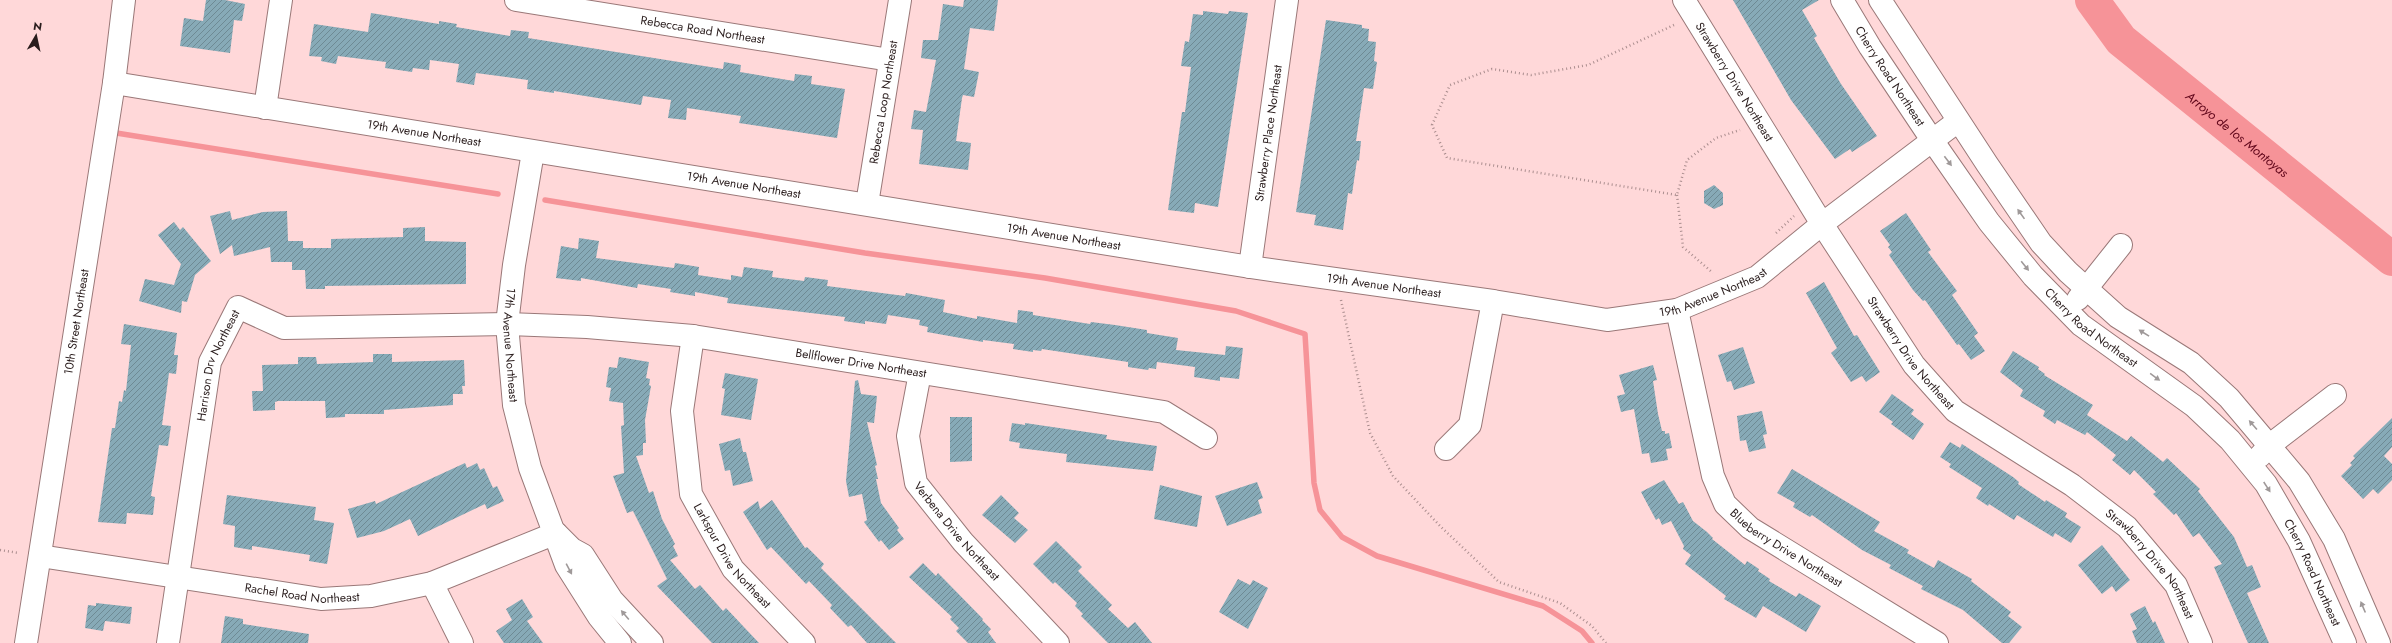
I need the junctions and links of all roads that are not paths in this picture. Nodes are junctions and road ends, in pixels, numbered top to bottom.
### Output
1 (124, 0) edge
2 (281, 0) edge
3 (516, 0) edge
4 (900, 0) edge
5 (1287, 0) edge
6 (1684, 0) edge
7 (1842, 0) edge
8 (1880, 0) edge
9 (890, 60) junction
10 (114, 83) junction
11 (265, 108) junction
12 (1958, 120) junction
13 (1932, 140) junction
14 (534, 152) junction
15 (867, 204) junction
16 (1822, 224) junction
17 (2121, 245) dead end
18 (1250, 267) junction
19 (2086, 288) junction
20 (1493, 301) junction
21 (1677, 310) junction
22 (2069, 312) junction
23 (507, 324) junction
24 (692, 336) junction
25 (920, 373) junction
26 (2335, 395) dead end
27 (1206, 438) dead end
28 (2270, 445) junction
29 (1446, 449) dead end
30 (2251, 465) junction
31 (556, 533) junction
32 (40, 556) junction
33 (178, 577) junction
34 (432, 583) junction
35 (26, 643) edge
36 (168, 643) edge
37 (462, 643) edge
38 (620, 643) edge
39 (652, 643) edge
40 (804, 643) edge
41 (1058, 643) edge
42 (1937, 643) edge
43 (2201, 643) edge
44 (2345, 643) edge
45 (2379, 643) edge

1 - 10 street, 10th Street Northeast
2 - 11 street
3 - 9 street, Rebecca Road Northeast
4 - 9 street, Rebecca Loop Northeast
5 - 18 street, Strawberry Place Northeast
6 - 16 street, Strawberry Drive Northeast
7 - 13 street, Cherry Road Northeast
8 - 12 street, Cherry Road Northeast
9 - 15 street, Rebecca Loop Northeast
10 - 11 street, 19th Avenue Northeast
10 - 32 street, 10th Street Northeast
11 - 14 street, 19th Avenue Northeast
12 - 13 street, 19th Avenue Northeast
19 -> 12 street, Cherry Road Northeast
13 - 16 street, 19th Avenue Northeast
13 -> 22 street, Cherry Road Northeast
14 - 15 street, 19th Avenue Northeast
14 - 23 street, 17th Avenue Northeast
15 - 18 street, 19th Avenue Northeast
16 - 21 street, 19th Avenue Northeast
16 - 43 street, Strawberry Drive Northeast
17 - 19 street
18 - 20 street, 19th Avenue Northeast
19 - 22 street
28 -> 19 street, Cherry Road Northeast
20 - 21 street, 19th Avenue Northeast
20 - 29 street
21 - 42 street, Blueberry Drive Northeast
22 -> 30 street, Cherry Road Northeast
23 - 24 street, Bellflower Drive Northeast
23 - 31 street, 17th Avenue Northeast
23 - 33 street, Harrison Drv Northeast
24 - 25 street, Bellflower Drive Northeast
24 - 40 street, Larkspur Drive Northeast
25 - 27 street, Bellflower Drive Northeast
25 - 41 street, Verbena Drive Northeast
26 - 28 street
28 - 30 street
45 -> 28 street, Cherry Road Northeast
30 -> 44 street, Cherry Road Northeast
31 - 34 street, Rachel Road Northeast
31 -> 38 street, 17th Avenue Northeast
39 -> 31 street, 17th Avenue Northeast
32 - 33 street, Rachel Road Northeast
32 - 35 street, 10th Street Northeast
33 - 34 street, Rachel Road Northeast
33 - 36 street
34 - 37 street

